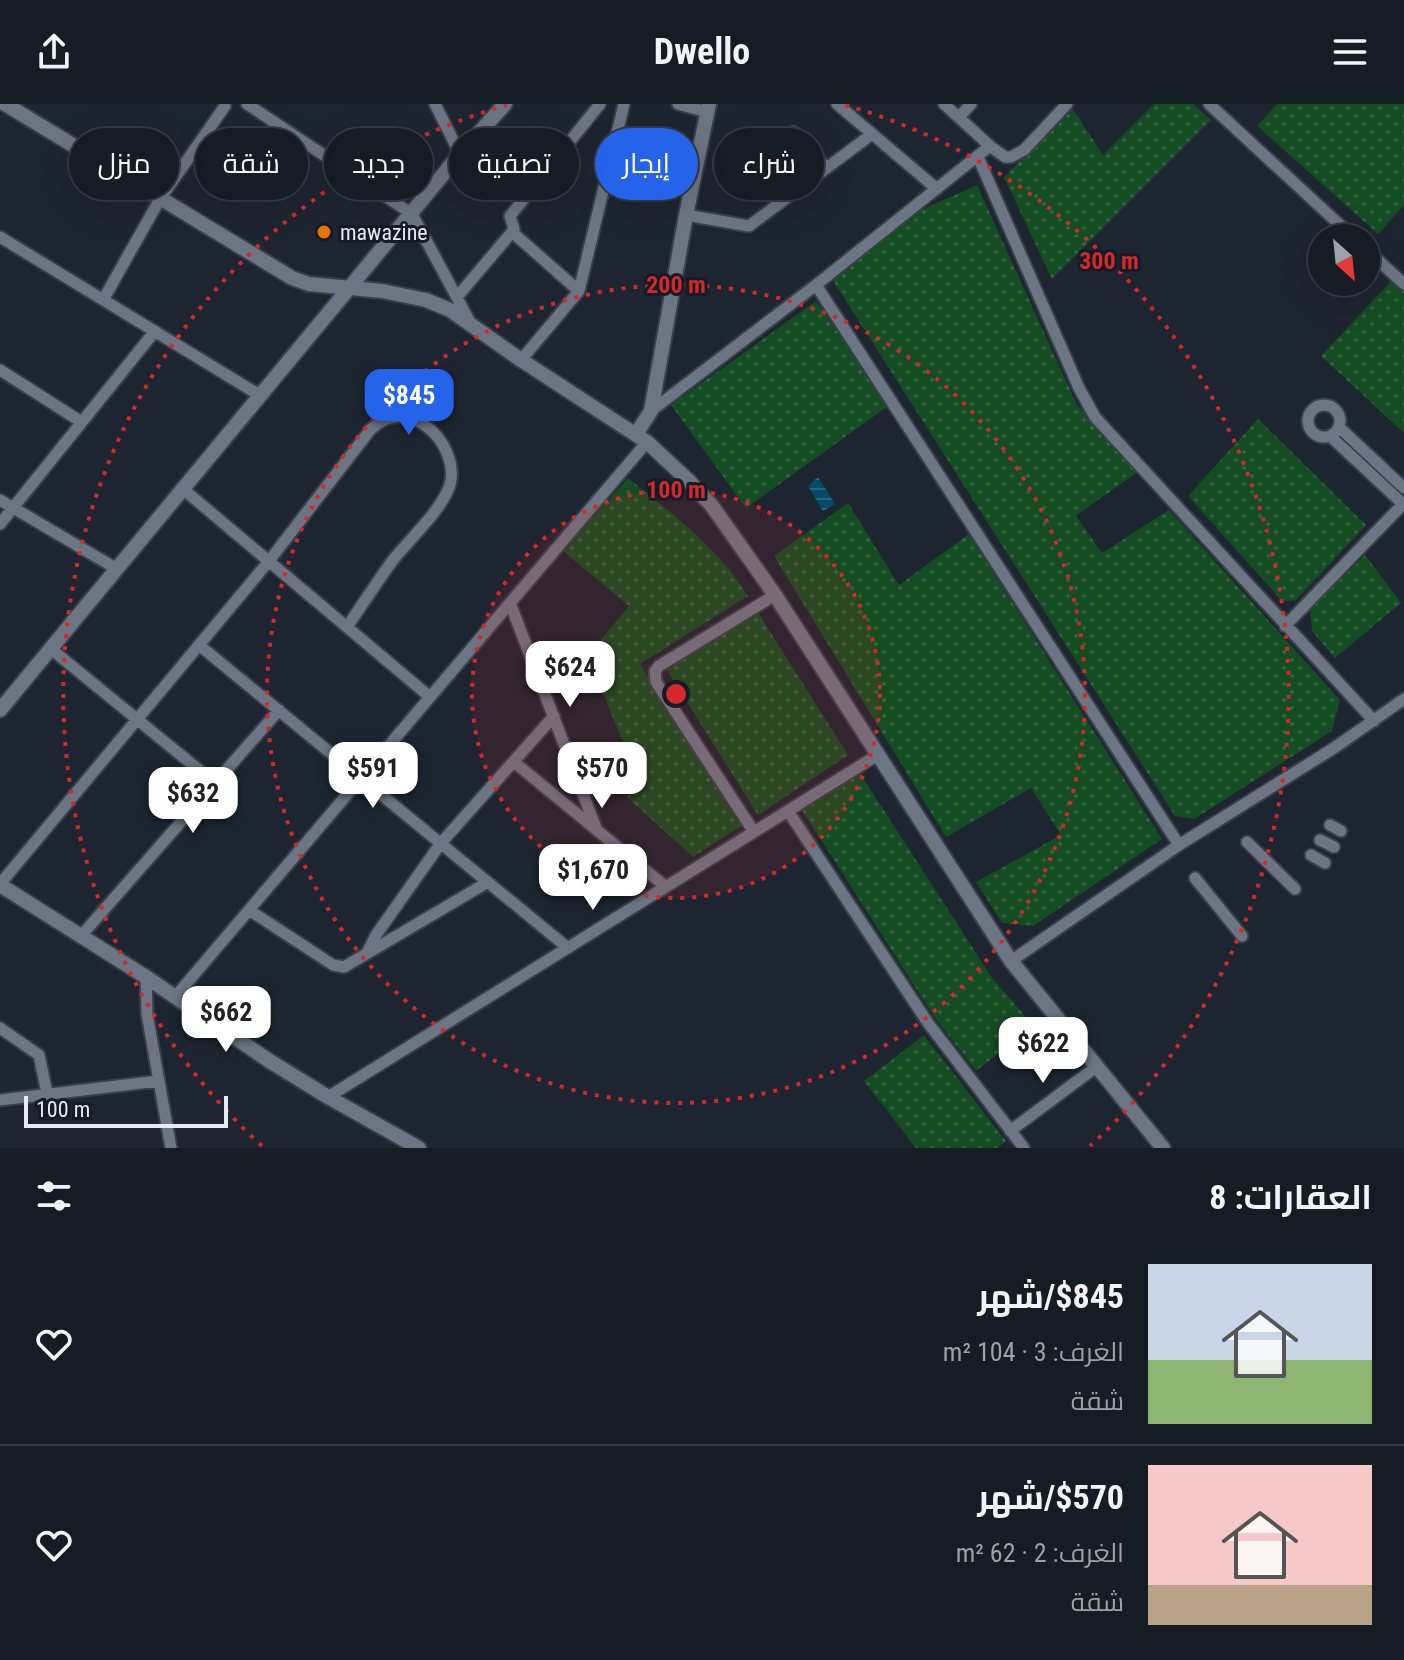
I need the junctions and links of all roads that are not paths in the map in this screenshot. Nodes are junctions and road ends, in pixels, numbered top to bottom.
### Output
1 (5, 104) edge
2 (245, 104) edge
3 (435, 104) edge
4 (505, 104) edge
5 (600, 104) edge
6 (624, 104) edge
7 (678, 104) edge
8 (837, 104) edge
9 (944, 104) edge
10 (971, 104) edge
11 (1067, 104) edge
12 (1209, 104) edge
13 (224, 105) edge
14 (708, 108) edge
15 (959, 117) junction
16 (483, 128) edge
17 (449, 132) edge
18 (872, 134) junction
19 (69, 143) edge
20 (990, 146) junction
21 (978, 157) junction
22 (824, 165) edge
23 (449, 168) edge
24 (827, 168) junction
25 (179, 171) edge
26 (937, 189) junction
27 (159, 200) edge
28 (162, 200) edge
29 (412, 214) junction
30 (686, 215) junction
31 (1339, 224) edge
32 (512, 232) junction
33 (0, 237) edge
34 (1380, 262) edge
35 (1404, 284) edge
36 (816, 285) junction
37 (350, 288) junction
38 (579, 291) junction
39 (457, 297) junction
40 (103, 300) junction
41 (470, 323) junction
42 (155, 331) junction
43 (521, 360) junction
44 (0, 370) edge
45 (261, 396) junction
46 (651, 411) junction
47 (80, 421) junction
48 (1339, 427) junction
49 (1330, 436) junction
50 (642, 438) junction
51 (1404, 488) edge
52 (183, 489) junction
53 (0, 500) edge
54 (1404, 503) edge
55 (13, 508) junction
56 (0, 524) edge
57 (269, 561) junction
58 (117, 569) junction
59 (775, 595) junction
60 (510, 603) junction
61 (1285, 626) junction
62 (347, 627) junction
63 (199, 645) junction
64 (51, 649) junction
65 (430, 697) junction
66 (1404, 699) edge
67 (0, 710) edge
68 (279, 710) junction
69 (554, 716) junction
70 (138, 718) junction
71 (1374, 721) junction
72 (876, 756) junction
73 (514, 762) junction
74 (361, 778) junction
75 (215, 783) junction
76 (788, 811) junction
77 (596, 828) junction
78 (754, 832) junction
79 (1320, 840) dead end
80 (1247, 842) dead end
81 (441, 843) junction
82 (1179, 845) junction
83 (1334, 847) dead end
84 (1311, 855) dead end
85 (1325, 863) dead end
86 (1195, 878) dead end
87 (488, 882) junction
88 (0, 885) edge
89 (666, 887) junction
90 (1295, 889) dead end
91 (249, 910) junction
92 (81, 936) junction
93 (1242, 936) dead end
94 (568, 948) junction
95 (367, 953) junction
96 (1011, 961) junction
97 (146, 977) junction
98 (175, 997) junction
99 (0, 1028) edge
100 (1096, 1067) junction
101 (158, 1081) junction
102 (47, 1093) junction
103 (328, 1097) junction
104 (0, 1100) edge
105 (1010, 1131) junction
106 (415, 1147) edge
107 (171, 1148) edge
108 (1024, 1148) edge
109 (1163, 1148) edge

1 - 19 street
2 - 13 street
2 - 29 street
3 - 17 street
4 - 16 street
5 - 32 street
6 - 38 street
7 - 14 street
8 - 18 street
9 - 15 street
10 - 15 street
11 - 20 street
12 - 31 street
13 - 25 street
14 - 30 street
15 - 20 street
18 - 24 street
18 - 26 street
20 - 21 street
21 - 26 street
21 - 61 street
22 - 24 street
23 - 29 street
24 - 30 street
26 - 36 street
27 - 40 street
28 - 37 street
29 - 37 street
29 - 39 street
30 - 46 street
32 - 38 street
32 - 39 street
33 - 40 street
34 - 35 street
36 - 46 street
36 - 82 street
37 - 41 street
37 - 45 street
38 - 43 street
39 - 41 street
40 - 42 street
41 - 43 street
42 - 45 street
42 - 47 street
43 - 50 street
44 - 47 street
45 - 52 street
46 - 50 street
47 - 55 street
48 - 49 street
48 - 49 street
48 - 51 street
49 - 54 street
50 - 59 street
50 - 60 street
52 - 57 street
52 - 58 street
53 - 55 street
54 - 61 street
55 - 56 street
55 - 58 street
57 - 62 street
57 - 62 street
57 - 63 street
58 - 64 street
59 - 72 street
59 - 78 street
60 - 65 street
60 - 69 street
61 - 71 street
62 - 65 street
63 - 68 street
63 - 70 street
64 - 67 street
64 - 70 street
65 - 74 street
66 - 71 street
68 - 74 street
68 - 75 street
69 - 73 street
69 - 77 street
70 - 75 street
70 - 88 street
71 - 82 street
72 - 76 street
72 - 96 street
73 - 77 street
73 - 81 street
74 - 81 street
74 - 91 street
75 - 92 street
76 - 78 street
76 - 105 street
77 - 89 street
78 - 89 street
79 - 83 street
80 - 90 street
81 - 87 street
81 - 95 street
82 - 96 street
84 - 85 street
86 - 93 street
87 - 94 street
87 - 95 street
88 - 92 street
89 - 94 street
91 - 95 street
91 - 98 street
92 - 97 street
94 - 103 street
96 - 100 street
97 - 98 street
97 - 101 street
98 - 103 street
99 - 102 street
100 - 105 street
100 - 109 street
101 - 102 street
101 - 107 street
102 - 104 street
103 - 106 street
105 - 108 street

